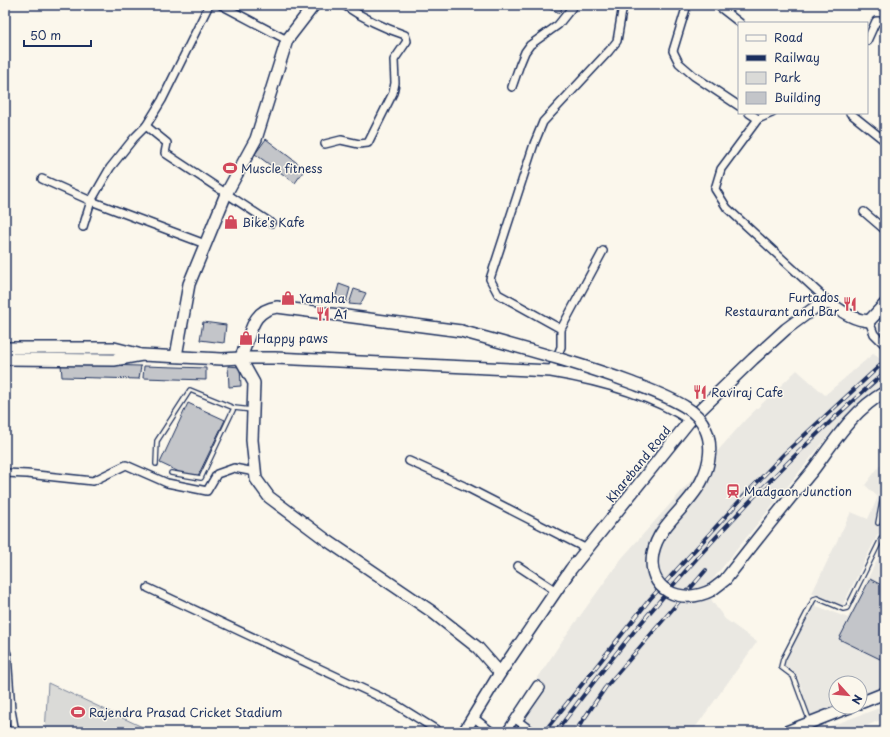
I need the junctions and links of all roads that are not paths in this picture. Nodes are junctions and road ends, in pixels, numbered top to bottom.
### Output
1 (209, 5) edge
2 (314, 5) edge
3 (344, 5) edge
4 (574, 5) edge
5 (623, 5) edge
6 (688, 5) edge
7 (717, 5) edge
8 (224, 6) edge
9 (739, 22) edge
10 (885, 22) edge
11 (868, 39) edge
12 (287, 40) junction
13 (512, 87) dead end
14 (738, 105) edge
15 (750, 114) edge
16 (770, 114) edge
17 (851, 114) edge
18 (758, 119) junction
19 (146, 126) junction
20 (885, 141) edge
21 (325, 144) dead end
22 (42, 179) dead end
23 (226, 194) junction
24 (91, 201) junction
25 (864, 212) dead end
26 (270, 223) dead end
27 (83, 227) dead end
28 (885, 230) edge
29 (205, 244) junction
30 (603, 251) dead end
31 (830, 303) junction
32 (885, 304) edge
33 (869, 321) junction
34 (561, 329) junction
35 (885, 345) edge
36 (5, 348) edge
37 (142, 355) junction
38 (176, 356) junction
39 (240, 358) junction
40 (5, 359) edge
41 (551, 371) junction
42 (885, 392) edge
43 (234, 408) junction
44 (253, 410) junction
45 (691, 419) junction
46 (885, 457) edge
47 (409, 461) dead end
48 (156, 464) dead end
49 (255, 472) junction
50 (5, 473) edge
51 (171, 473) dead end
52 (885, 478) edge
53 (885, 486) edge
54 (878, 523) dead end
55 (885, 538) edge
56 (587, 549) junction
57 (518, 566) dead end
58 (148, 588) dead end
59 (556, 591) junction
60 (5, 649) edge
61 (500, 673) junction
62 (885, 693) edge
63 (868, 700) edge
64 (829, 715) edge
65 (473, 716) junction
66 (810, 722) junction
67 (15, 732) edge
68 (440, 732) edge
69 (464, 732) edge
70 (492, 732) edge
71 (506, 732) edge
72 (533, 732) edge
73 (786, 732) edge

1 - 19 street
2 - 12 main road
3 - 21 street
4 - 13 street
5 - 34 street
6 - 14 street
7 - 9 street
8 - 12 street
10 - 11 street
12 - 23 main road
15 - 18 street
16 - 18 street
17 - 20 street
18 - 31 street
19 - 23 street
19 - 24 street
22 - 24 street
23 - 26 street
23 - 29 main road
24 - 27 street
24 - 29 street
25 - 28 street
29 - 38 main road
30 - 34 street
31 - 33 main road
31 - 45 main road, Khareband Road
32 - 33 main road
33 - 35 street
34 - 41 street
36 - 37 main road
37 - 38 main road
37 - 40 main road
38 - 39 main road
39 - 41 main road
39 - 42 main road, bridge
39 - 44 main road
41 - 45 main road
43 - 44 lane
43 - 48 lane
43 - 51 lane
44 - 49 main road
45 - 56 main road, Khareband Road
46 - 52 lane
47 - 56 street
49 - 50 street
49 - 61 main road
53 - 54 lane
55 - 66 lane
56 - 59 main road, Khareband Road
57 - 59 street
58 - 68 street
59 - 61 main road, Khareband Road
60 - 67 street
61 - 65 main road, Khareband Road
62 - 63 main road
64 - 66 main road
65 - 69 main road, Khareband Road
65 - 70 street
66 - 73 main road
71 - 72 street

